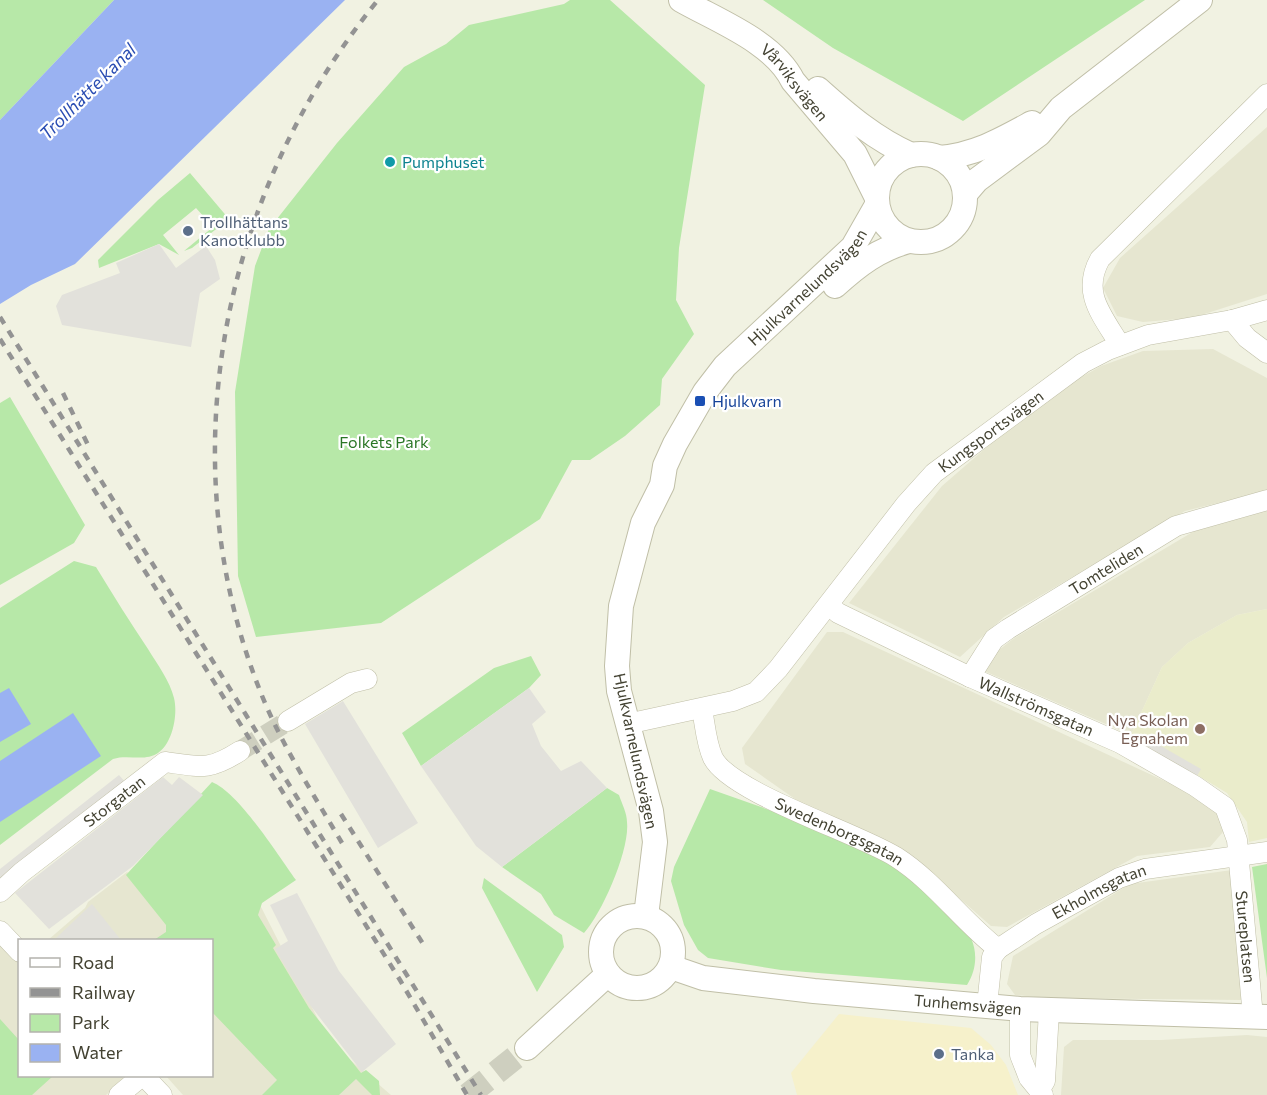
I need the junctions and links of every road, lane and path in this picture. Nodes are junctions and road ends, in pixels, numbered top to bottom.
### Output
1 (681, 0) edge
2 (1200, 0) edge
3 (786, 67) junction
4 (1267, 94) edge
5 (1061, 108) junction
6 (912, 155) junction
7 (939, 158) junction
8 (965, 194) junction
9 (877, 200) junction
10 (909, 241) junction
11 (1267, 310) edge
12 (1232, 320) junction
13 (1120, 345) junction
14 (1267, 353) edge
15 (662, 485) junction
16 (1267, 500) edge
17 (828, 605) junction
18 (970, 677) junction
19 (367, 679) dead end
20 (702, 709) junction
21 (288, 721) tunnel mouth
22 (627, 724) junction
23 (240, 751) tunnel mouth
24 (1267, 852) edge
25 (1239, 857) junction
26 (0, 892) edge
27 (646, 916) junction
28 (0, 930) edge
29 (998, 949) junction
30 (18, 950) edge
31 (671, 967) junction
32 (608, 974) junction
33 (987, 1006) junction
34 (1020, 1009) junction
35 (1049, 1011) junction
36 (1260, 1017) edge
37 (527, 1048) tunnel mouth
38 (142, 1077) edge
39 (144, 1077) edge
40 (1041, 1092) edge
41 (119, 1095) edge
42 (162, 1095) edge

1 - 3 street, Vårviksvägen
2 - 5 street
3 - 6 street
3 - 9 street, Vårviksvägen
4 - 13 street
5 - 7 street
5 - 8 street
6 - 7 street
6 - 9 street
7 - 8 street
8 - 10 street
9 - 10 street
9 - 15 street, Hjulkvarnelundsvägen
10 - 15 street, Hjulkvarnelundsvägen
11 - 12 street, Kungsportsvägen
12 - 13 street, Kungsportsvägen
12 - 14 street
13 - 17 street, Kungsportsvägen
15 - 22 street, Hjulkvarnelundsvägen
16 - 18 street, Tomteliden
17 - 18 street, Wallströmsgatan
17 - 20 street, Kungsportsvägen
18 - 25 street, Wallströmsgatan
19 - 21 street
20 - 22 street, Kungsportsvägen
20 - 29 street, Swedenborgsgatan
22 - 27 street, Hjulkvarnelundsvägen
23 - 26 street, Storgatan
24 - 25 street, Ekholmsgatan
25 - 29 street, Ekholmsgatan
25 - 36 street, Stureplatsen
27 - 31 street
27 - 32 street
28 - 30 street
29 - 33 street
31 - 32 street
31 - 33 street, Tunhemsvägen
32 - 37 street
33 - 34 street, Tunhemsvägen
34 - 35 street, Tunhemsvägen
34 - 40 street
35 - 36 street, Tunhemsvägen
35 - 40 street
38 - 41 street
39 - 42 street

